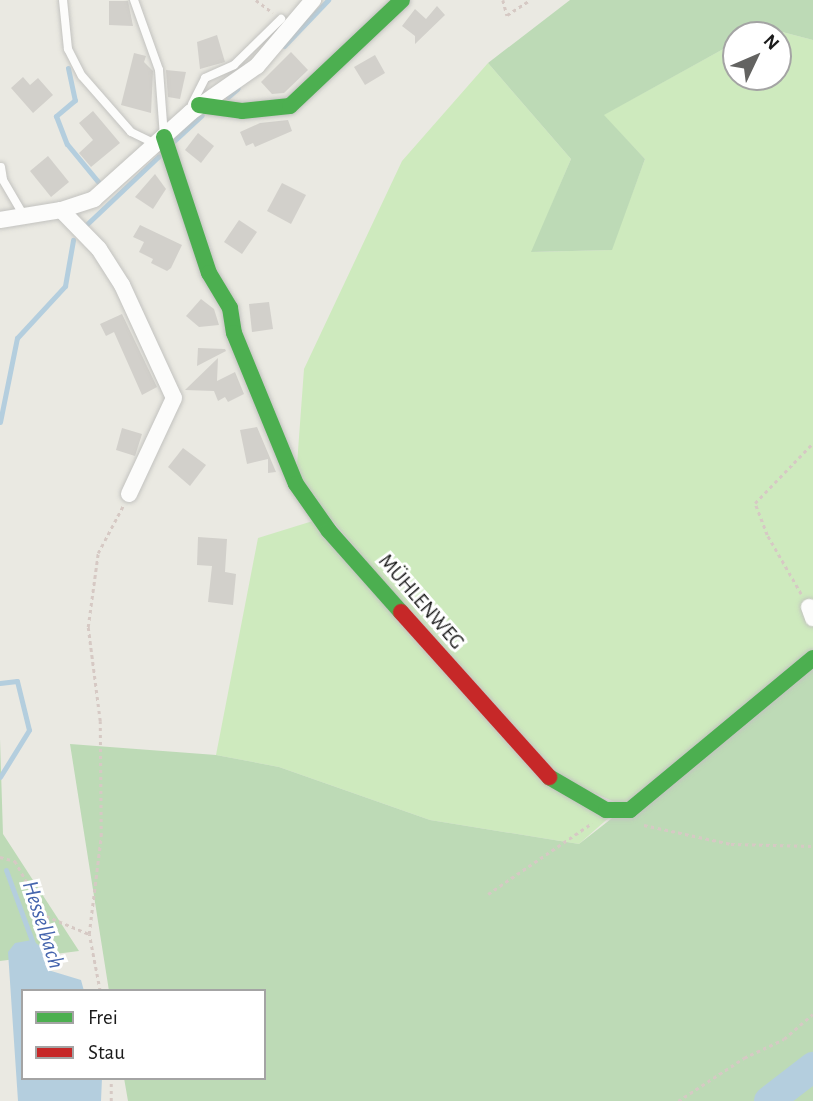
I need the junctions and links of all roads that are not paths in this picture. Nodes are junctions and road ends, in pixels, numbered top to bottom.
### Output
1 (63, 0) edge
2 (134, 0) edge
3 (313, 0) edge
4 (402, 0) edge
5 (281, 19) road end
6 (195, 108) junction
7 (160, 140) junction
8 (1, 167) edge
9 (61, 210) junction
10 (24, 216) junction
11 (0, 220) edge
12 (129, 494) road end
13 (813, 658) edge

1 - 7 lane
2 - 7 lane
3 - 6 street
4 - 6 street
5 - 6 lane
6 - 7 street
7 - 9 street
7 - 13 street, MÜHLENWEG
8 - 10 lane
9 - 10 street
9 - 12 street
10 - 11 street

